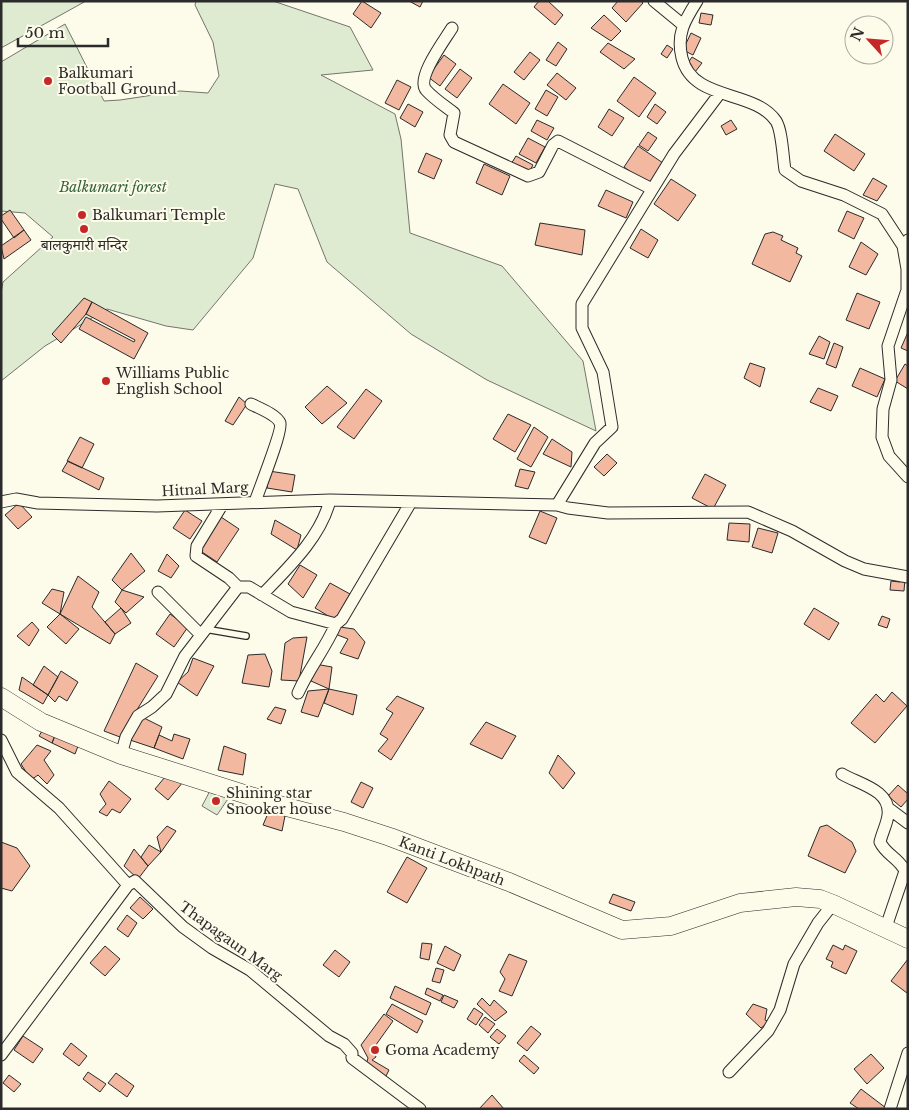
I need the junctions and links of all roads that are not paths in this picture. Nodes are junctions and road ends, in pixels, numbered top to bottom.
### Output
1 (654, 1) edge
2 (697, 1) edge
3 (682, 24) junction
4 (452, 28) dead end
5 (720, 93) junction
6 (652, 189) junction
7 (905, 243) edge
8 (251, 404) dead end
9 (908, 478) edge
10 (330, 500) junction
11 (1, 502) edge
12 (255, 502) junction
13 (411, 502) junction
14 (222, 505) junction
15 (557, 505) junction
16 (908, 578) edge
17 (238, 587) junction
18 (158, 592) dead end
19 (262, 595) junction
20 (336, 624) junction
21 (203, 632) junction
22 (246, 636) dead end
23 (298, 693) dead end
24 (2, 700) edge
25 (1, 740) edge
26 (120, 755) junction
27 (842, 774) dead end
28 (888, 808) junction
29 (908, 823) edge
30 (906, 870) edge
31 (128, 884) junction
32 (833, 904) junction
33 (886, 927) junction
34 (908, 938) edge
35 (908, 1053) edge
36 (1, 1055) edge
37 (729, 1072) dead end
38 (420, 1109) edge
39 (890, 1109) edge

1 - 3 street
2 - 3 street
3 - 5 street
4 - 6 street
5 - 6 street
5 - 7 street
6 - 15 street
7 - 9 street
8 - 12 street
10 - 12 street, Hitnal Marg
10 - 13 street, Hitnal Marg
10 - 19 street
11 - 14 street, Hitnal Marg
12 - 14 street, Hitnal Marg
13 - 15 street, Hitnal Marg
13 - 20 street
14 - 17 street
15 - 16 street, Hitnal Marg
17 - 19 street
17 - 21 street
18 - 21 street
19 - 20 street
20 - 23 street
21 - 22 lane
21 - 26 street
24 - 26 main road, Kanti Lokhpath
25 - 31 street, Thapagaun Marg
26 - 32 main road, Kanti Lokhpath
27 - 28 street
28 - 29 street
28 - 30 street
30 - 33 street
31 - 36 street
31 - 38 street, Thapagaun Marg
32 - 33 main road, Kanti Lokhpath
32 - 37 street
33 - 34 main road, Kanti Lokhpath
35 - 39 street

